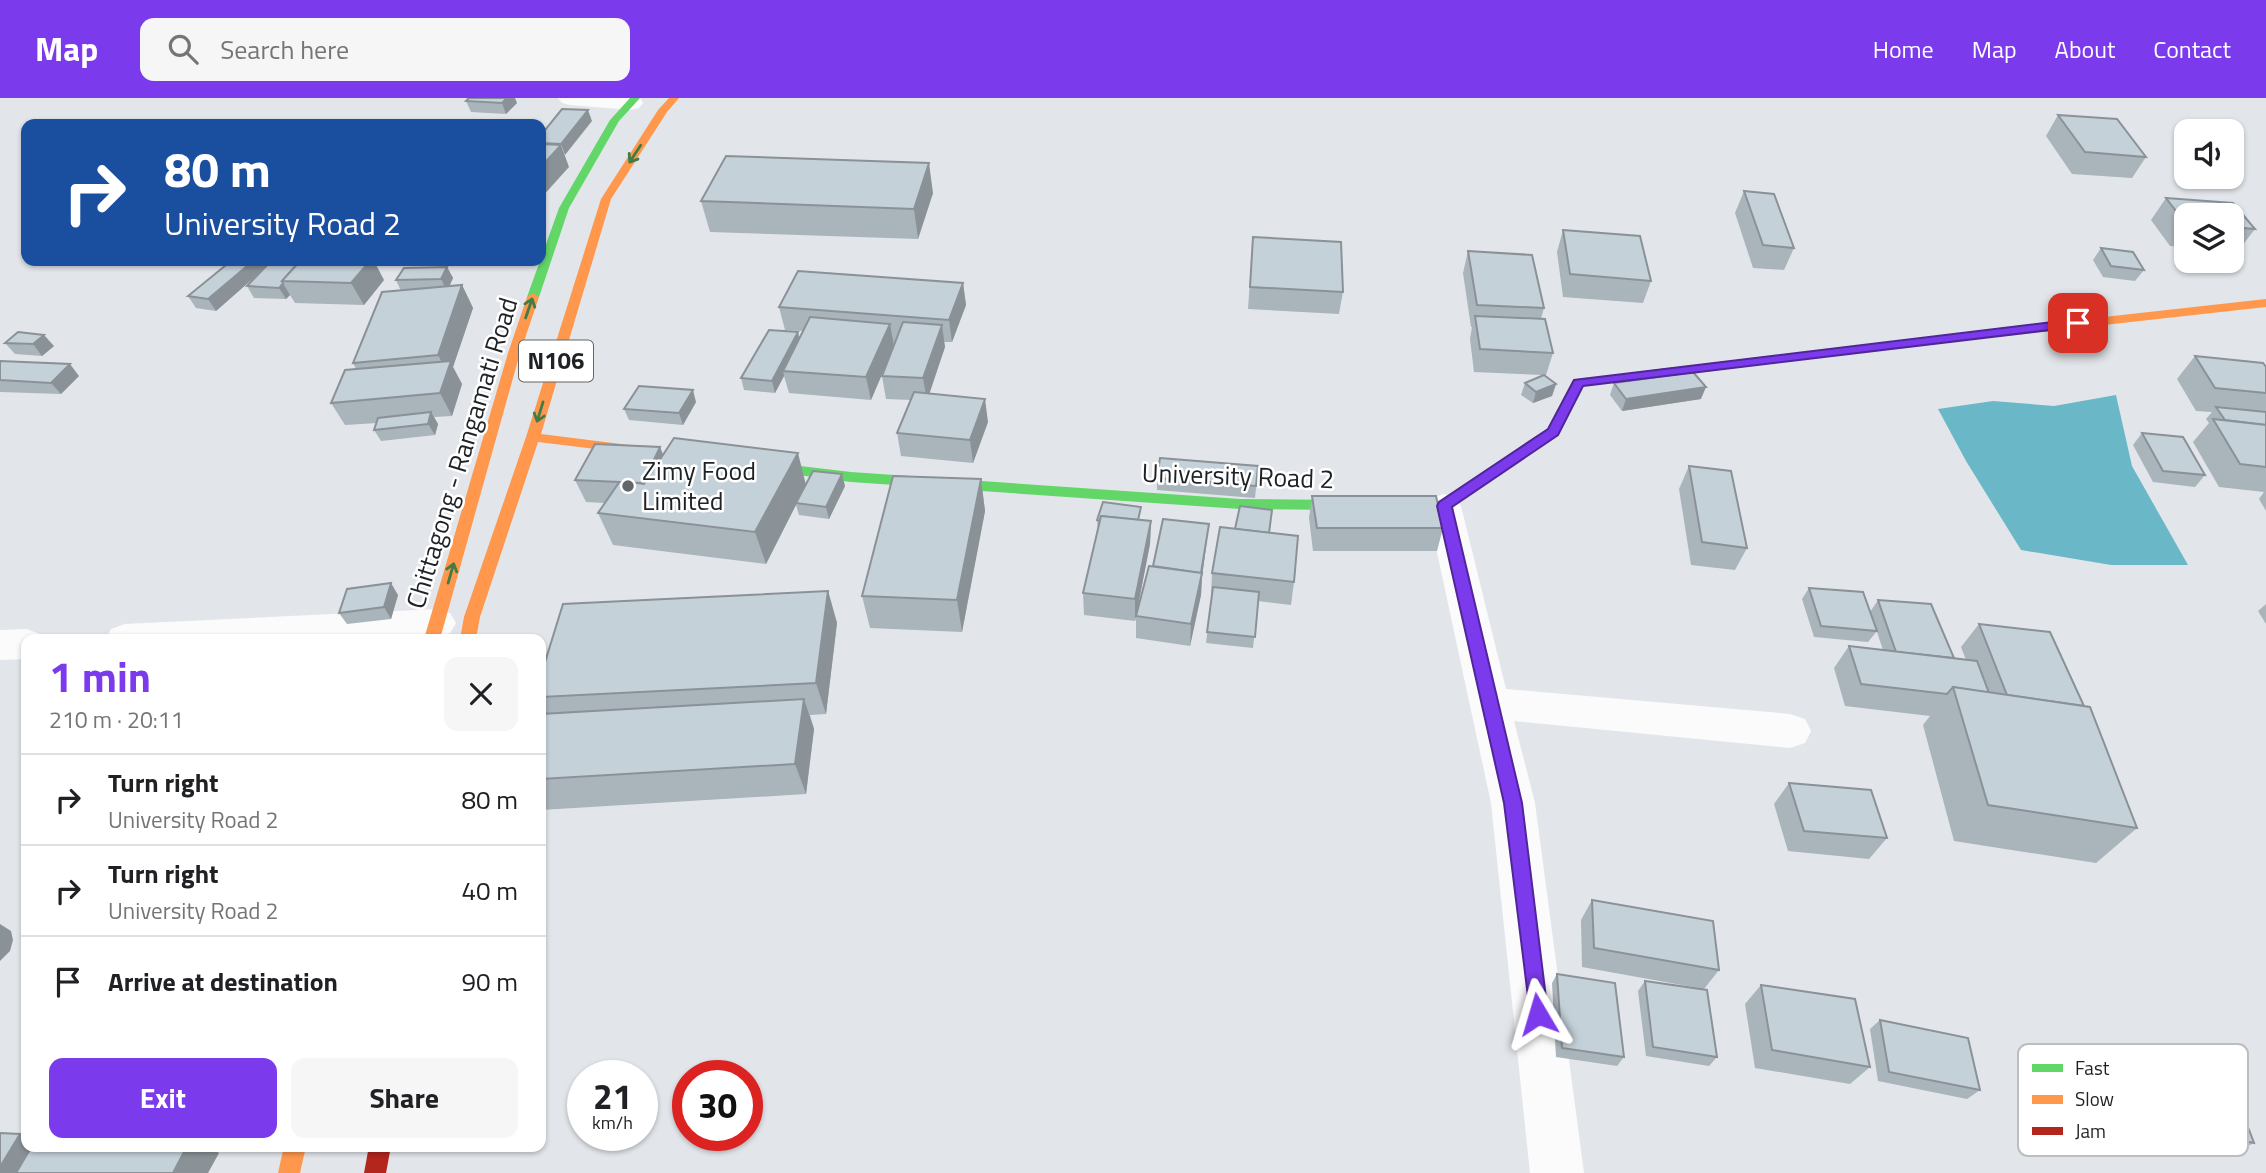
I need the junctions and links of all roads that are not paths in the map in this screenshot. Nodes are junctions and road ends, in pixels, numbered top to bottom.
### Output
1 (569, 98) edge
2 (674, 98) edge
3 (633, 100) edge
4 (546, 260) edge
5 (544, 266) edge
6 (2266, 303) edge
7 (533, 437) junction
8 (657, 453) edge
9 (740, 463) edge
10 (1444, 506) junction
11 (446, 634) edge
12 (21, 644) edge
13 (0, 645) edge
14 (1489, 703) junction
15 (1790, 731) dead end
16 (294, 1152) edge
17 (379, 1152) edge
18 (289, 1173) edge
19 (375, 1173) edge
20 (1557, 1173) edge

1 - 3 street
2 -> 7 main road, N106
4 -> 3 main road, Chittagong - Rangamati Road / N106
11 -> 5 main road, Chittagong - Rangamati Road / N106
6 - 10 main road
7 - 8 main road
7 - 11 main road, N106
9 - 10 main road, University Road 2
10 - 14 street
12 - 13 street
14 - 15 street
14 - 20 street
16 - 18 main road
17 - 19 main road

